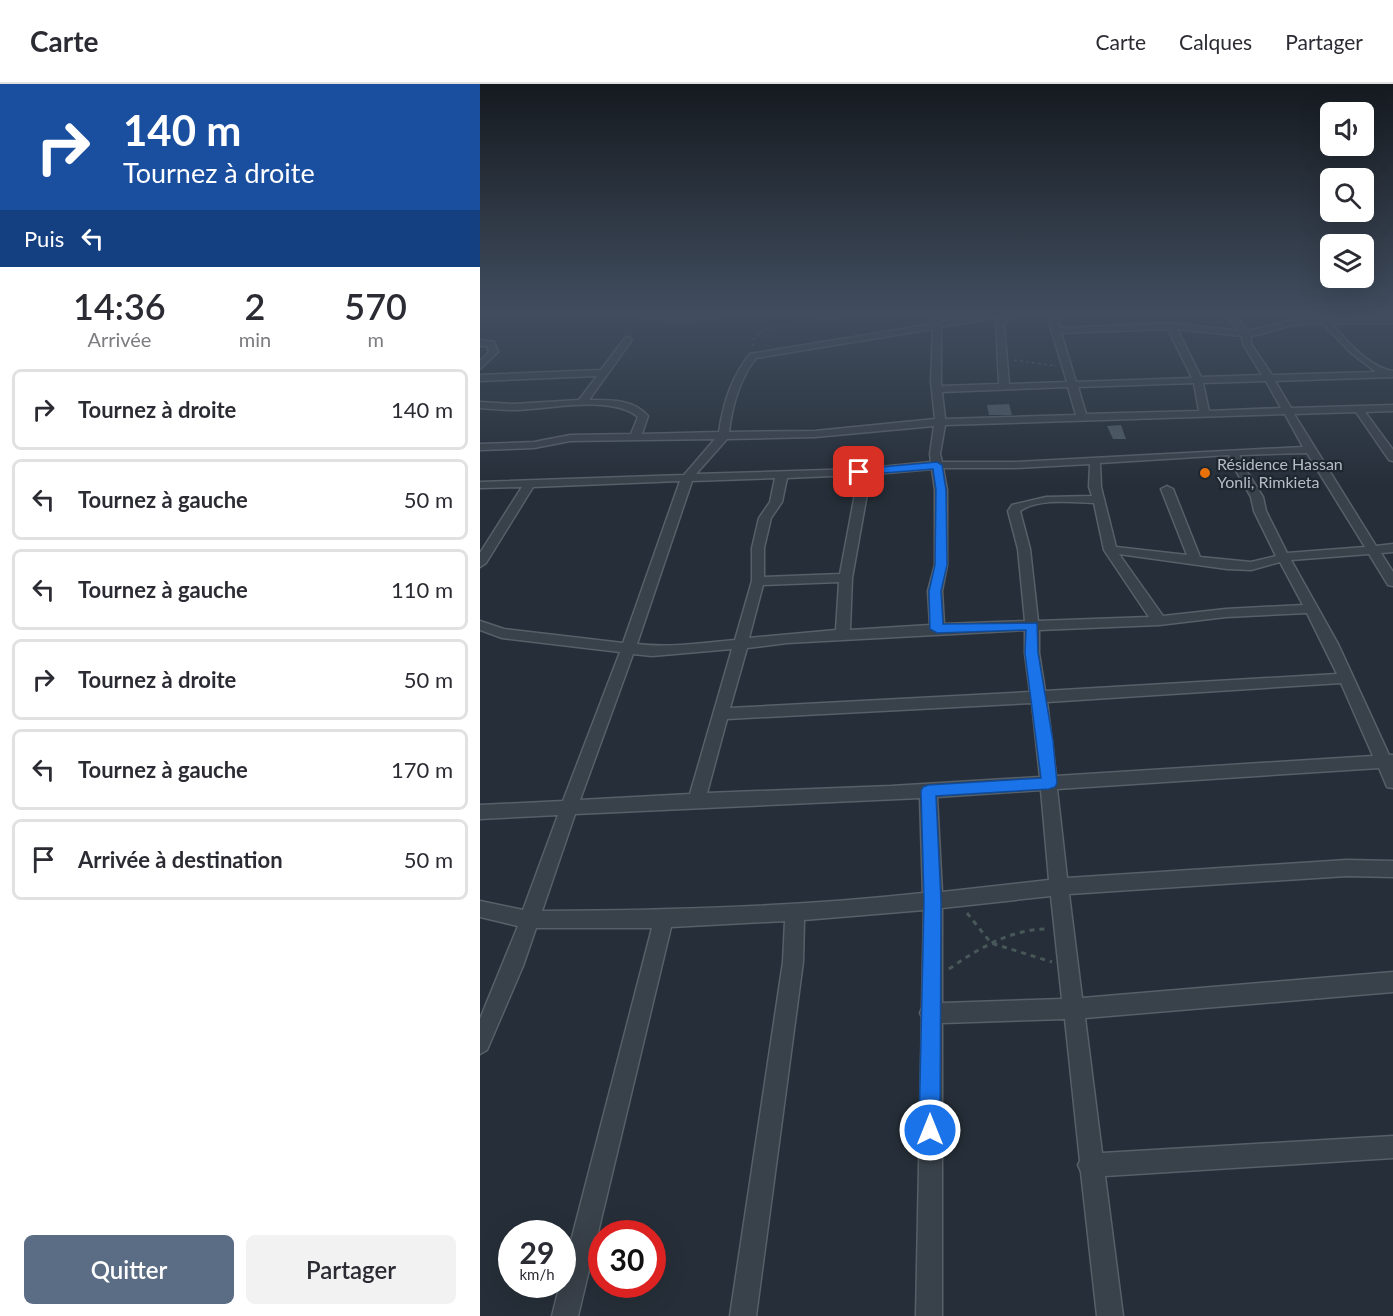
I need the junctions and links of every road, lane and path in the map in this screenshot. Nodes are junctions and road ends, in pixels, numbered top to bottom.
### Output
1 (606, 370) edge
2 (741, 370) edge
3 (937, 370) edge
4 (1003, 370) edge
5 (1069, 370) edge
6 (1193, 370) edge
7 (1264, 370) edge
8 (604, 373) junction
9 (1392, 374) edge
10 (480, 378) edge
11 (1269, 378) junction
12 (1198, 380) junction
13 (1072, 385) junction
14 (1005, 387) junction
15 (937, 389) junction
16 (582, 403) junction
17 (480, 405) edge
18 (1393, 408) edge
19 (1359, 410) junction
20 (1291, 412) junction
21 (1205, 414) junction
22 (1082, 417) junction
23 (940, 422) junction
24 (724, 435) junction
25 (635, 438) junction
26 (1388, 446) edge
27 (482, 449) edge
28 (1310, 450) junction
29 (1233, 452) junction
30 (1393, 458) edge
31 (1095, 461) junction
32 (937, 465) junction
33 (859, 472) junction
34 (782, 473) junction
35 (687, 478) junction
36 (530, 483) junction
37 (480, 485) edge
38 (1167, 489) dead end
39 (1097, 500) junction
40 (1372, 548) junction
41 (1393, 548) edge
42 (1110, 550) junction
43 (1285, 557) junction
44 (1195, 561) junction
45 (480, 563) edge
46 (846, 578) junction
47 (758, 581) junction
48 (1393, 582) edge
49 (1310, 609) junction
50 (1159, 621) junction
51 (480, 625) edge
52 (1032, 626) junction
53 (937, 629) junction
54 (843, 636) junction
55 (739, 644) junction
56 (628, 650) junction
57 (1346, 678) junction
58 (1038, 695) junction
59 (722, 714) junction
60 (1389, 761) edge
61 (1393, 782) edge
62 (1049, 783) junction
63 (928, 791) junction
64 (697, 800) junction
65 (569, 807) junction
66 (480, 812) edge
67 (1393, 869) edge
68 (1060, 887) junction
69 (956, 898) junction
70 (933, 901) junction
71 (480, 909) edge
72 (795, 913) junction
73 (664, 919) junction
74 (529, 920) junction
75 (1065, 931) junction
76 (991, 943) junction
77 (1069, 968) junction
78 (931, 981) junction
79 (1393, 982) edge
80 (1074, 1009) junction
81 (930, 1013) junction
82 (480, 1043) edge
83 (1393, 1147) edge
84 (1090, 1165) junction
85 (565, 1316) edge
86 (743, 1316) edge
87 (929, 1316) edge
88 (1110, 1316) edge

1 - 8 street
2 - 24 street
3 - 15 street
4 - 14 street
5 - 13 street
6 - 12 street
7 - 11 street
8 - 10 street
8 - 16 street
9 - 11 street
11 - 12 street
11 - 20 street
12 - 13 street
12 - 21 street
13 - 14 street
13 - 22 street
14 - 15 street
15 - 23 street
16 - 17 street
16 - 25 street
18 - 19 street
19 - 20 street
19 - 26 street
20 - 21 street
20 - 28 street
21 - 22 street
22 - 23 street
23 - 24 street
23 - 32 street
24 - 25 street
24 - 35 street
25 - 27 street
26 - 30 street
28 - 29 street
28 - 40 street
29 - 31 street
29 - 43 street
31 - 32 street
31 - 39 street
32 - 33 street
32 - 53 street
33 - 34 street
33 - 46 street
34 - 35 street
34 - 47 street
35 - 36 street
35 - 56 street
36 - 37 street
36 - 45 street
38 - 44 street
39 - 42 street
39 - 52 street
40 - 41 street
40 - 43 street
40 - 48 street
42 - 44 street
42 - 50 street
43 - 44 street
43 - 49 street
46 - 47 street
46 - 54 street
47 - 55 street
49 - 50 street
49 - 57 street
50 - 52 street
51 - 56 street
52 - 53 street
52 - 58 street
53 - 54 street
54 - 55 street
55 - 56 street
55 - 59 street
56 - 65 street
57 - 58 street
57 - 60 street
58 - 59 street
58 - 62 street
59 - 64 street
60 - 61 street
60 - 62 street
62 - 63 street
62 - 68 street
63 - 64 street
63 - 70 street
64 - 65 street
65 - 66 street
65 - 74 street
67 - 68 street
68 - 69 street
68 - 75 street
69 - 70 street
69 - 76 path
70 - 72 street
70 - 78 street
71 - 74 street
72 - 73 street
72 - 86 street
73 - 74 street
73 - 85 street
74 - 82 street
75 - 76 path
75 - 77 street
76 - 77 path
76 - 78 path
77 - 80 street
78 - 81 street
79 - 80 street
80 - 81 street
80 - 84 street
81 - 87 street
83 - 84 street
84 - 88 street

